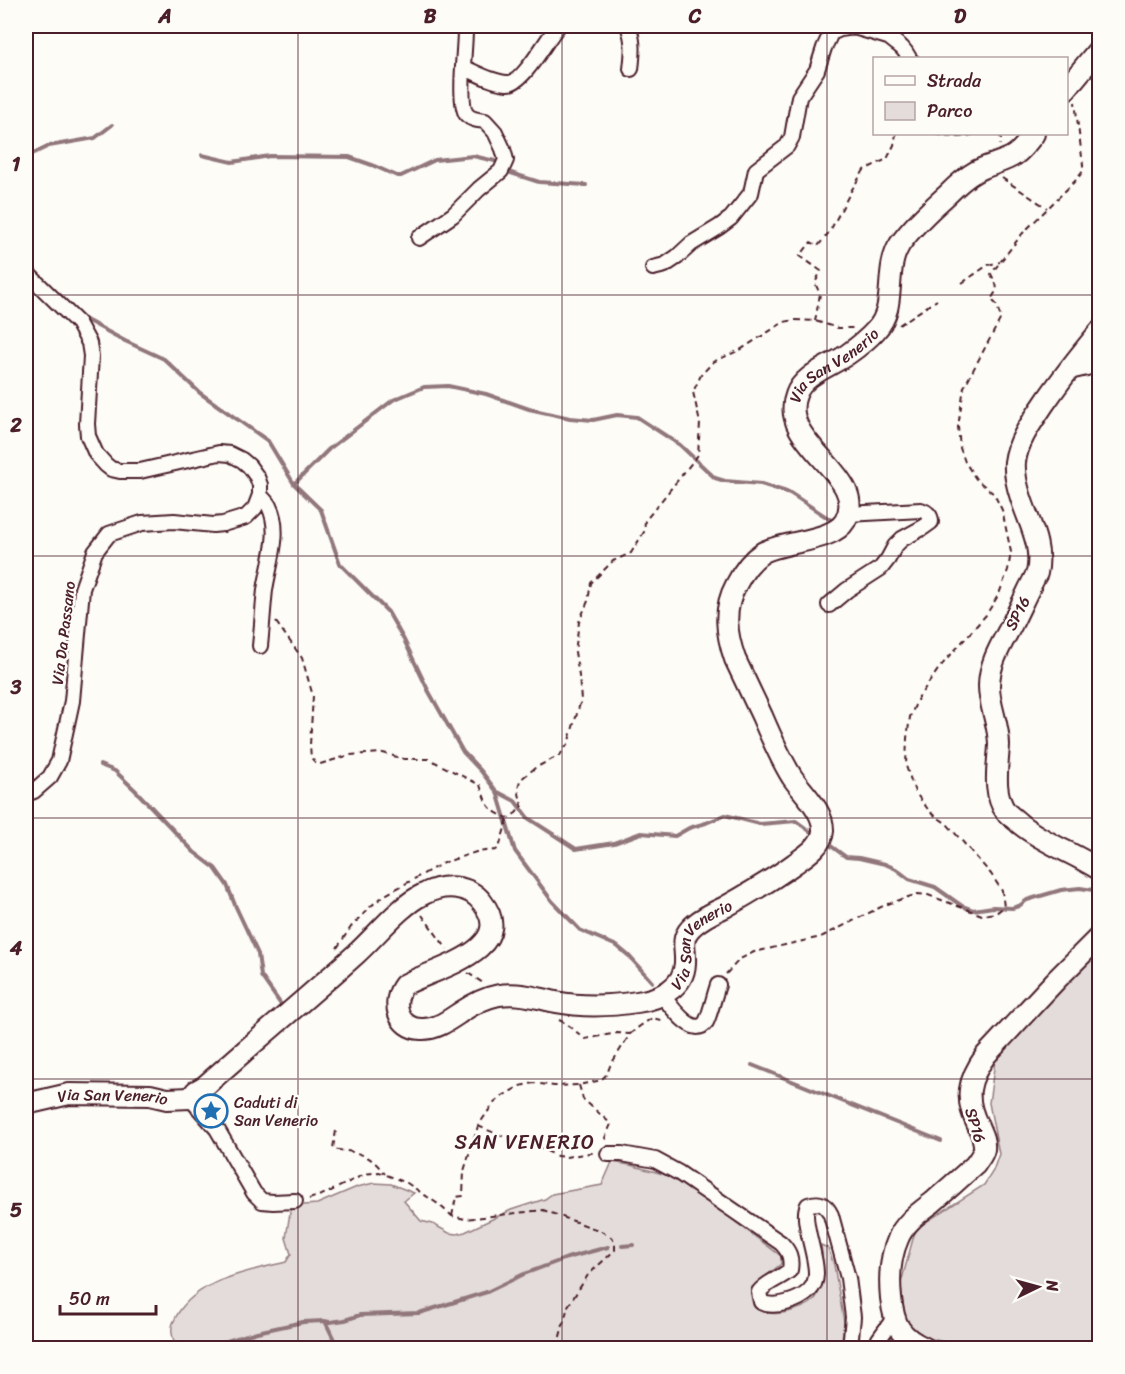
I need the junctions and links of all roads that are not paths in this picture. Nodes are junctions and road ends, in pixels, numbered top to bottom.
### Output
1 (465, 26) edge
2 (558, 26) edge
3 (628, 26) edge
4 (879, 26) edge
5 (888, 37) junction
6 (1100, 48) edge
7 (908, 57) edge
8 (463, 67) junction
9 (631, 69) dead end
10 (1070, 85) edge
11 (1033, 135) edge
12 (419, 238) dead end
13 (653, 268) dead end
14 (26, 272) edge
15 (1100, 331) edge
16 (1100, 356) edge
17 (1065, 373) junction
18 (260, 495) junction
19 (848, 514) junction
20 (829, 605) dead end
21 (260, 646) dead end
22 (26, 794) edge
23 (1100, 870) edge
24 (1100, 936) edge
25 (718, 985) road end
26 (662, 995) junction
27 (190, 1098) junction
28 (26, 1104) edge
29 (608, 1154) road end
30 (295, 1201) road end
31 (894, 1318) junction
32 (850, 1348) edge
33 (875, 1348) edge
34 (925, 1348) edge

1 - 8 street
2 - 8 street
3 - 9 street
4 - 5 street
5 - 7 street
5 - 13 street
6 - 10 street
8 - 12 street
11 - 19 street, Via San Venerio
14 - 18 street
15 - 17 street, SP16 / SP16
16 - 17 street
17 - 23 street, SP16 / SP16
18 - 21 street
18 - 22 street, Via Da Passano
19 - 20 street
19 - 26 street, Via San Venerio
24 - 31 street, SP16 / SP16
25 - 26 street
26 - 27 street, Via San Venerio
27 - 28 street, Via San Venerio
27 - 30 street
29 - 32 street
31 - 33 street
31 - 34 street, SP16 / SP16

